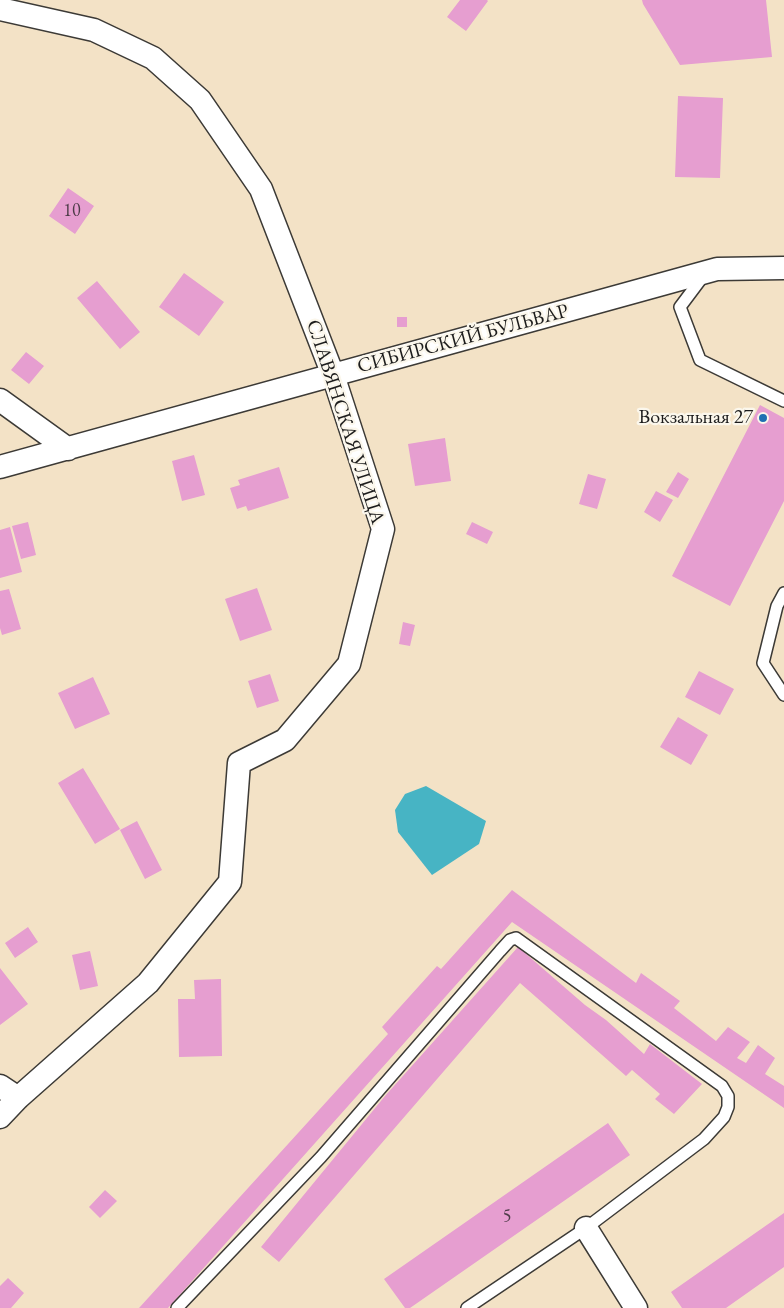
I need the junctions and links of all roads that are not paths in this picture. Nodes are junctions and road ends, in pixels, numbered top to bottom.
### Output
1 (0, 9) edge
2 (784, 268) edge
3 (707, 272) junction
4 (332, 375) junction
5 (0, 400) edge
6 (784, 401) edge
7 (68, 448) junction
8 (0, 467) edge
9 (784, 593) edge
10 (784, 695) edge
11 (9, 1092) edge
12 (0, 1116) edge
13 (586, 1228) junction
14 (177, 1308) edge
15 (467, 1308) edge
16 (636, 1308) edge

1 - 4 street, СЛАВЯНСКАЯ УЛИЦА
2 - 3 street, СИБИРСКИЙ БУЛЬВАР
3 - 4 street, СИБИРСКИЙ БУЛЬВАР
3 - 6 lane
4 - 7 street, СИБИРСКИЙ БУЛЬВАР
4 - 11 street, СЛАВЯНСКАЯ УЛИЦА
5 - 7 street
7 - 8 street, СИБИРСКИЙ БУЛЬВАР
9 - 10 lane
11 - 12 street, СЛАВЯНСКАЯ УЛИЦА
13 - 14 lane
13 - 15 lane
13 - 16 street

